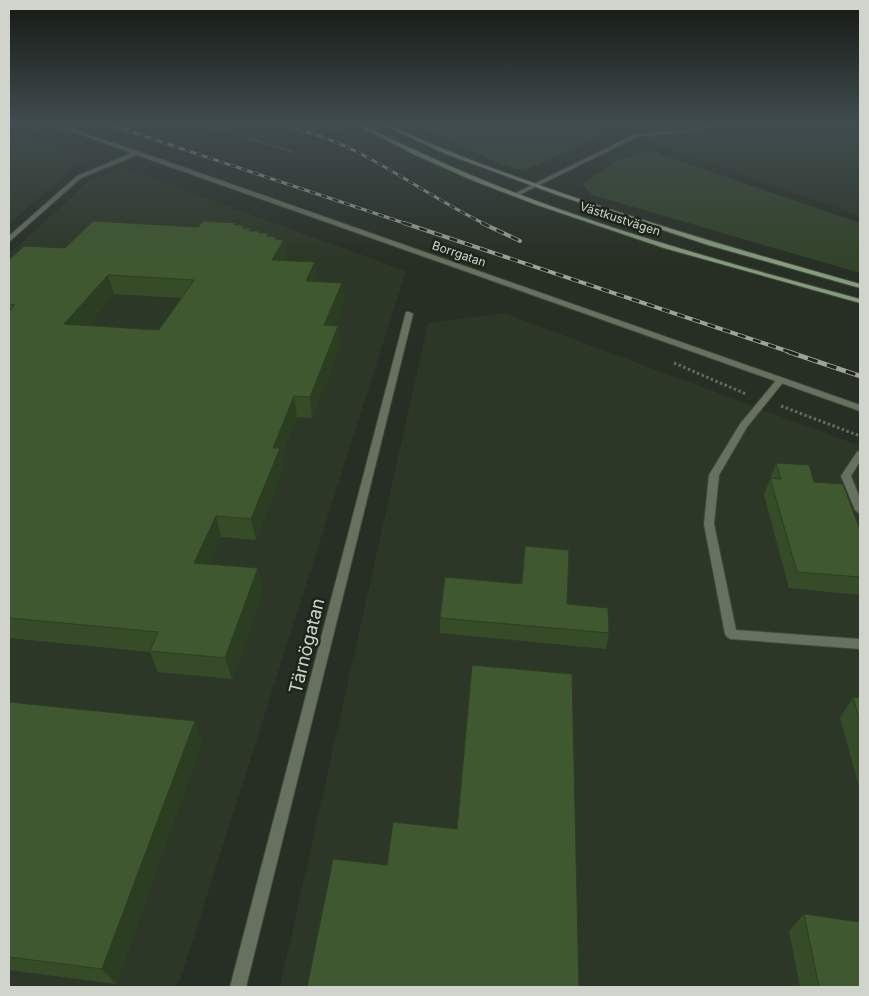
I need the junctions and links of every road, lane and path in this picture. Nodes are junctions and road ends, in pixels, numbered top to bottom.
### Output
1 (93, 169) edge
2 (185, 169) edge
3 (457, 169) edge
4 (495, 169) edge
5 (566, 169) edge
6 (534, 185) junction
7 (517, 194) junction
8 (9, 239) edge
9 (860, 286) edge
10 (860, 301) edge
11 (409, 314) dead end
12 (781, 380) junction
13 (860, 408) edge
14 (860, 454) edge
15 (860, 510) edge
16 (860, 644) edge
17 (238, 987) edge

1 - 8 street
2 - 12 street, Borrgatan
3 - 7 main road, Västkustvägen
4 - 6 main road, Västkustvägen
5 - 6 street
6 - 7 street
6 - 9 main road, Västkustvägen
7 - 10 main road, Västkustvägen
11 - 17 street, Tärnögatan
12 - 13 street, Borrgatan
12 - 16 street
14 - 15 street

